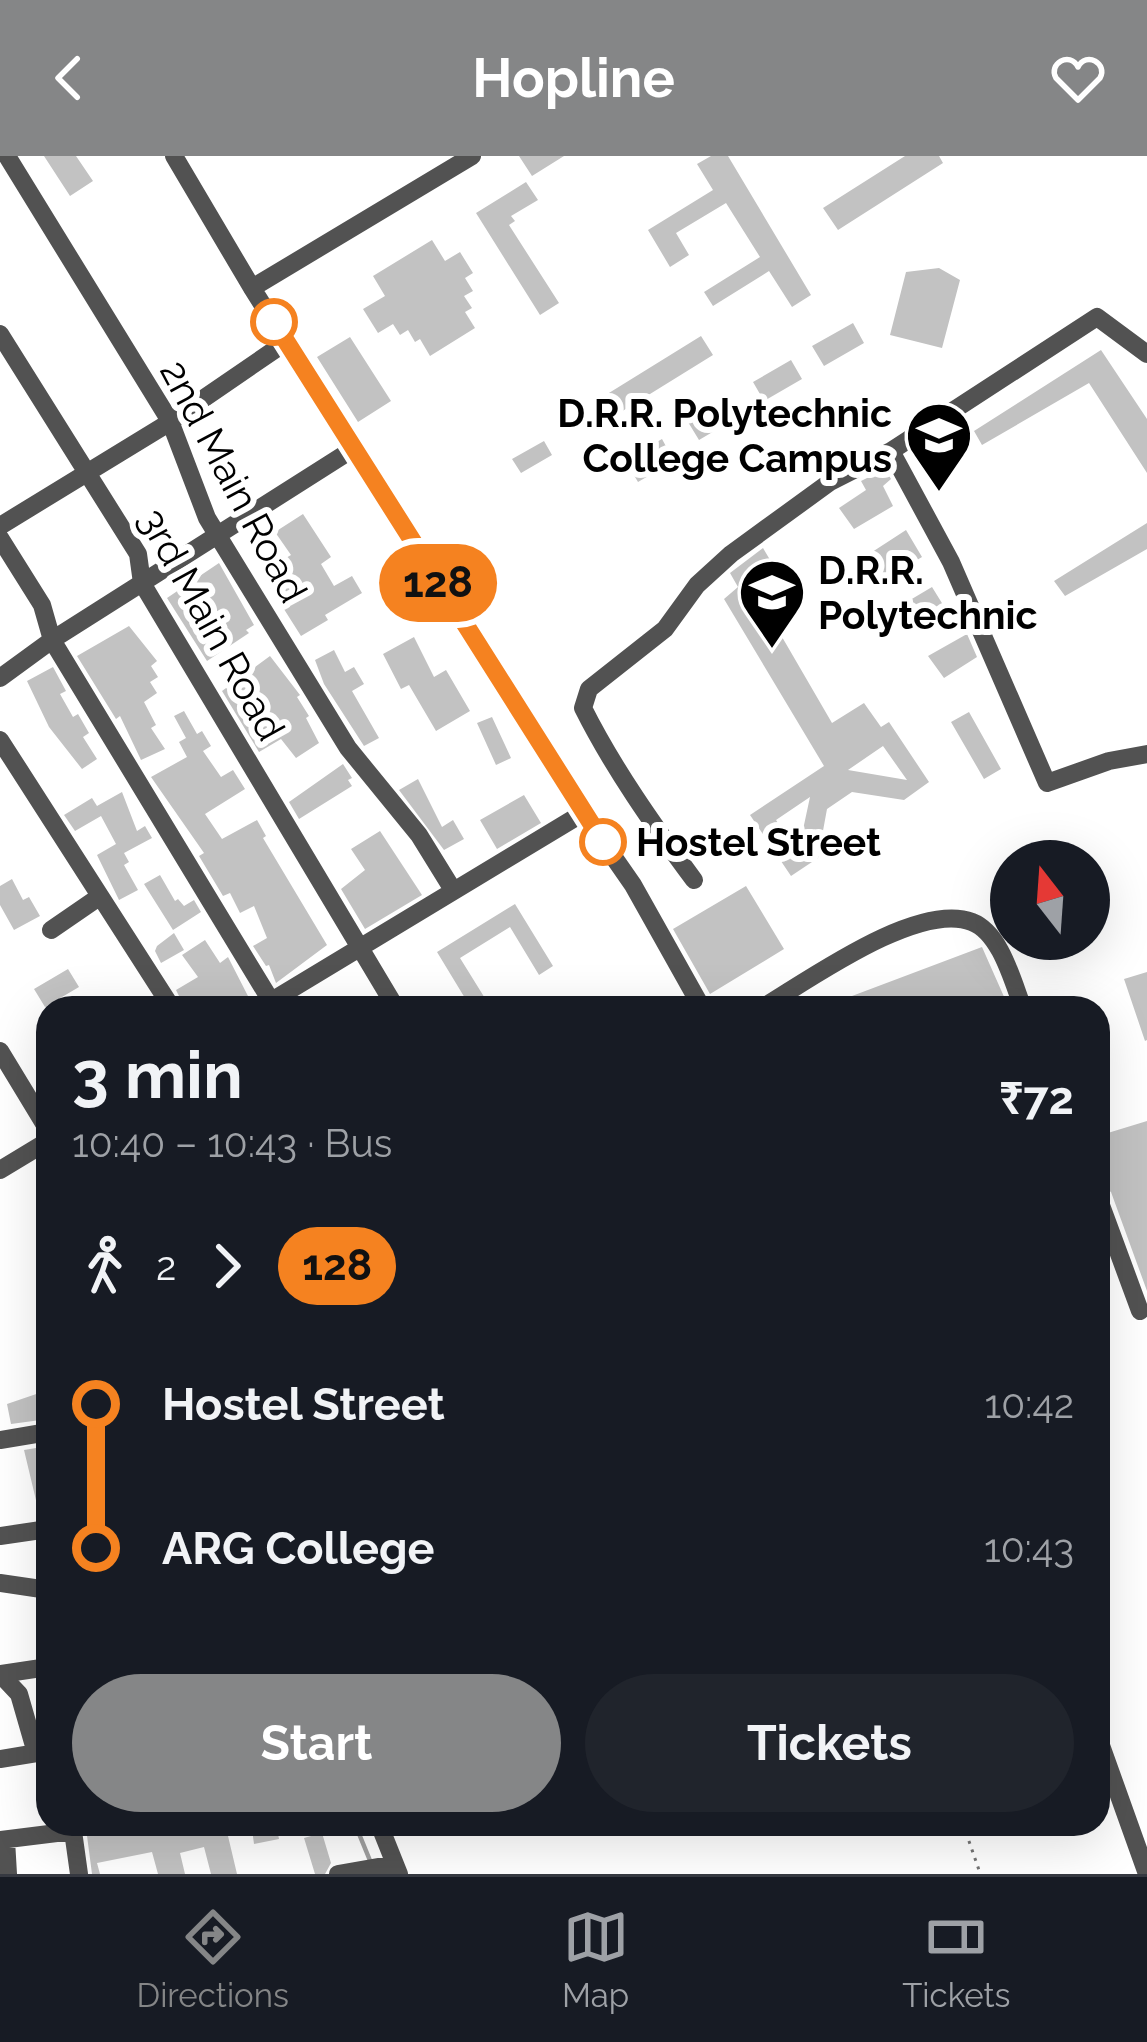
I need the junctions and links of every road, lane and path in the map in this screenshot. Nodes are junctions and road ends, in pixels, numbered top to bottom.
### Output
1 (7, 156) edge
2 (173, 156) edge
3 (472, 156) edge
4 (252, 289) junction
5 (0, 334) edge
6 (286, 342) junction
7 (1146, 356) edge
8 (170, 422) junction
9 (353, 449) junction
10 (891, 451) junction
11 (88, 474) junction
12 (0, 526) edge
13 (221, 536) junction
14 (0, 538) edge
15 (142, 583) junction
16 (52, 640) junction
17 (0, 678) edge
18 (0, 740) edge
19 (1147, 754) edge
20 (583, 813) junction
21 (694, 880) dead end
22 (453, 890) junction
23 (99, 897) junction
24 (51, 930) dead end
25 (364, 948) junction
26 (164, 996) edge
27 (262, 996) edge
28 (280, 996) edge
29 (390, 996) edge
30 (695, 996) edge
31 (782, 996) edge
32 (1017, 996) edge
33 (0, 1051) edge
34 (36, 1110) edge
35 (36, 1148) edge
36 (0, 1170) edge
37 (1110, 1230) edge
38 (1140, 1312) dead end
39 (36, 1434) edge
40 (0, 1440) edge
41 (36, 1531) edge
42 (0, 1536) edge
43 (0, 1583) edge
44 (36, 1588) edge
45 (36, 1669) edge
46 (1, 1674) edge
47 (36, 1737) edge
48 (36, 1753) edge
49 (0, 1759) edge
50 (1110, 1771) edge
51 (36, 1834) edge
52 (74, 1836) edge
53 (384, 1836) edge
54 (967, 1836) edge
55 (3, 1840) edge
56 (397, 1869) edge
57 (8, 1874) edge
58 (79, 1874) edge
59 (338, 1874) edge
60 (979, 1874) edge
61 (1147, 1874) edge

1 - 8 street, 2nd Main Road
2 - 4 street
3 - 4 street
4 - 6 street
5 - 11 street, 3rd Main Road
6 - 8 street
6 - 9 street
7 - 10 street
8 - 11 street
8 - 13 street, 2nd Main Road
9 - 13 street
9 - 20 street
10 - 19 street
10 - 21 street
11 - 12 street
11 - 15 street, 3rd Main Road
13 - 15 street
13 - 22 street, 2nd Main Road
14 - 16 street
15 - 16 street
15 - 25 street, 3rd Main Road
16 - 17 street
16 - 27 street
18 - 23 street
20 - 22 street
20 - 30 street
22 - 25 street
23 - 24 street
23 - 26 street
25 - 28 street
25 - 29 street, 3rd Main Road
31 - 32 street
33 - 34 street
35 - 36 street
37 - 38 street
39 - 40 street
41 - 42 street
43 - 44 street
45 - 46 street
46 - 47 street
48 - 49 street
50 - 61 street
51 - 55 street
52 - 58 street
53 - 56 street
54 - 60 path
55 - 57 street
56 - 59 street

